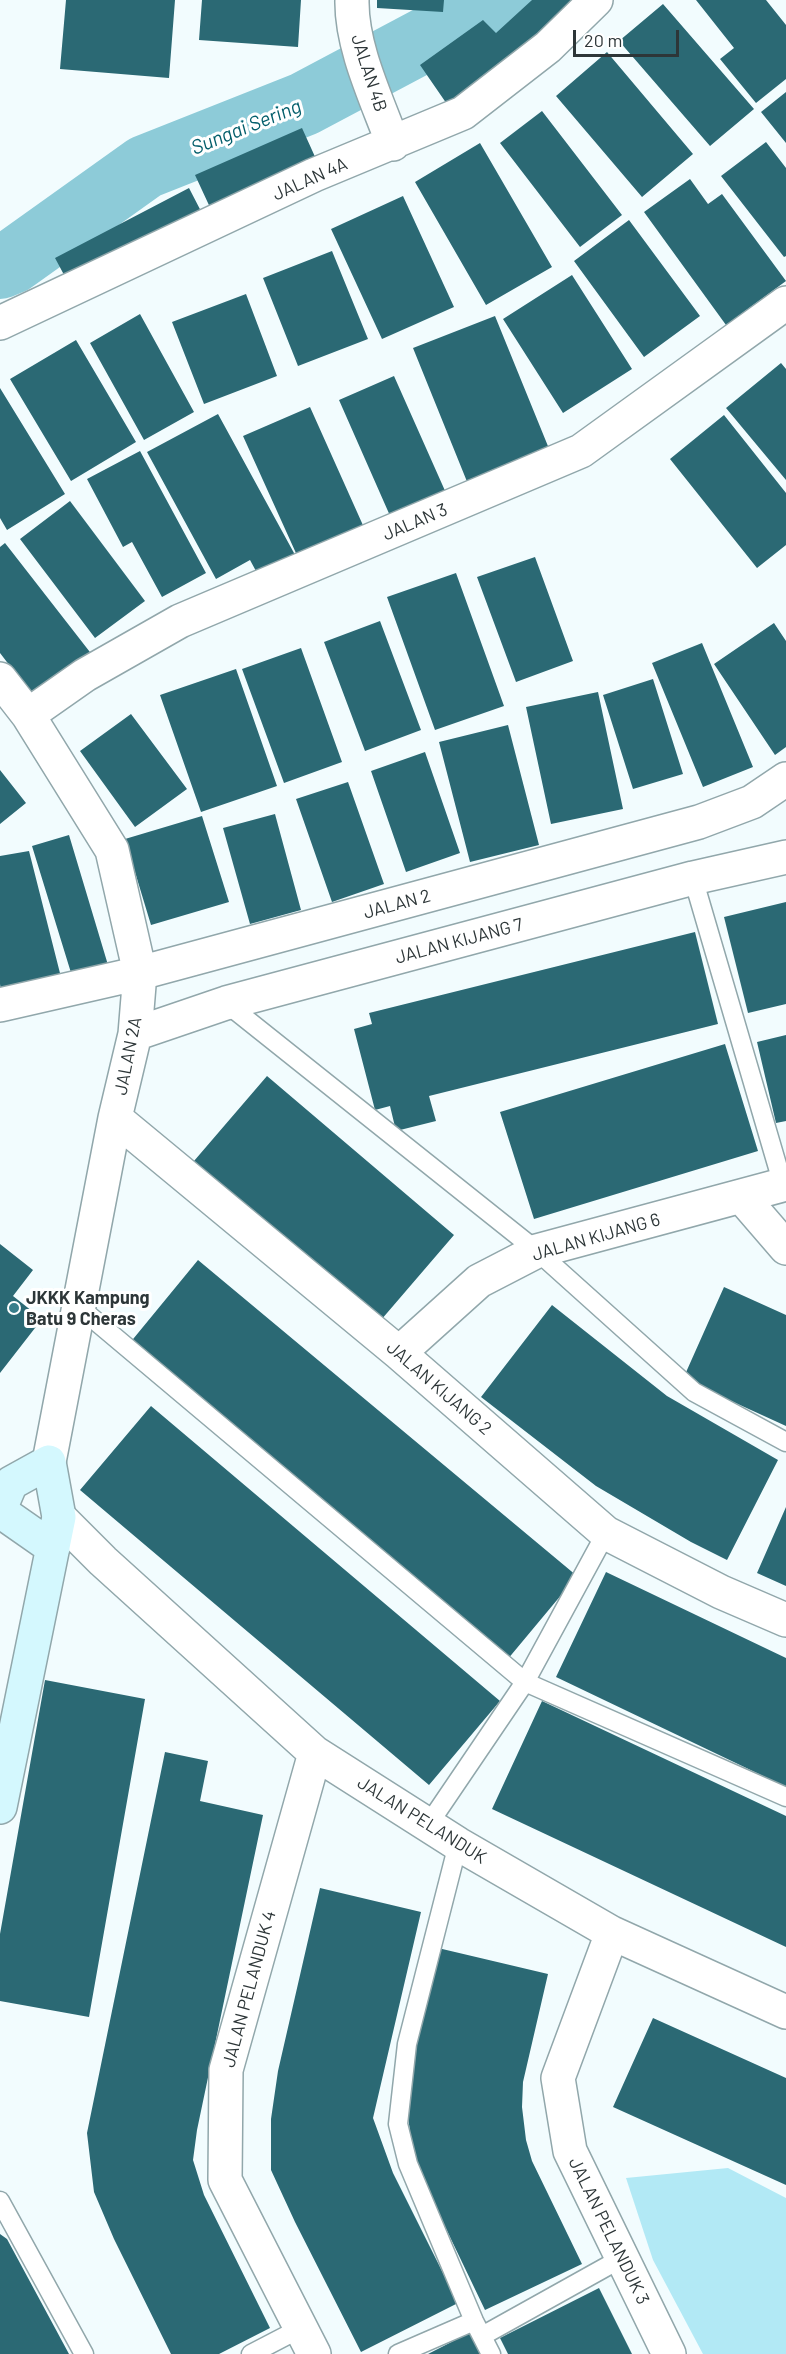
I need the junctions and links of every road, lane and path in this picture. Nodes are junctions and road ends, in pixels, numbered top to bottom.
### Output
1 (352, 0) edge
2 (596, 0) edge
3 (393, 144) junction
4 (786, 303) edge
5 (0, 323) edge
6 (0, 679) edge
7 (28, 715) junction
8 (786, 779) edge
9 (786, 857) edge
10 (693, 878) junction
11 (140, 973) junction
12 (226, 1003) junction
13 (0, 1005) edge
14 (135, 1034) junction
15 (115, 1118) junction
16 (784, 1184) edge
17 (742, 1197) junction
18 (786, 1248) edge
19 (537, 1251) junction
20 (79, 1307) junction
21 (399, 1353) junction
22 (786, 1442) edge
23 (49, 1462) junction
24 (3, 1494) edge
25 (59, 1517) junction
26 (606, 1533) junction
27 (53, 1548) junction
28 (103, 1561) junction
29 (786, 1620) edge
30 (525, 1682) junction
31 (315, 1753) junction
32 (786, 1797) edge
33 (0, 1807) edge
34 (428, 1825) junction
35 (458, 1844) junction
36 (612, 1933) junction
37 (786, 2012) edge
38 (0, 2201) edge
39 (622, 2258) junction
40 (478, 2329) junction
41 (307, 2341) edge
42 (84, 2354) edge
43 (252, 2354) edge
44 (398, 2354) edge
45 (491, 2354) edge
46 (669, 2354) edge

1 - 3 street, JALAN 4B
2 - 3 street, JALAN 4A
3 - 5 street, JALAN 4A
4 - 7 street, JALAN 3
6 - 7 street, JALAN 2A
7 - 11 street, JALAN 2A
8 - 11 street, JALAN 2
9 - 10 street, JALAN KIJANG 7
10 - 12 street, JALAN KIJANG 7
10 - 16 lane
11 - 13 street, JALAN 2
11 - 14 street, JALAN 2A
12 - 14 street, JALAN KIJANG 7
12 - 19 lane
14 - 15 street, JALAN 2A
15 - 20 street, JALAN 2A
15 - 21 street, JALAN KIJANG 2
16 - 17 street, JALAN KIJANG 6
17 - 18 street
17 - 19 street, JALAN KIJANG 6
19 - 21 street, JALAN KIJANG 6
19 - 22 lane
20 - 23 street, JALAN 2A
20 - 30 lane
21 - 26 street, JALAN KIJANG 2
23 - 24 street
23 - 25 street
24 - 25 street
24 - 27 street
25 - 27 street
25 - 28 street, JALAN PELANDUK
26 - 29 street, JALAN KIJANG 2
26 - 30 lane
27 - 28 street, JALAN PELANDUK
27 - 33 street
28 - 31 street, JALAN PELANDUK
30 - 32 lane
30 - 34 lane
31 - 34 street, JALAN PELANDUK
31 - 41 street, JALAN PELANDUK 4
34 - 35 street, JALAN PELANDUK
35 - 36 street, JALAN PELANDUK
35 - 40 lane
36 - 37 street, JALAN PELANDUK
36 - 39 street, JALAN PELANDUK 3
38 - 42 lane
39 - 40 lane
39 - 46 street, JALAN PELANDUK 3
40 - 44 lane
40 - 45 lane
41 - 43 lane

